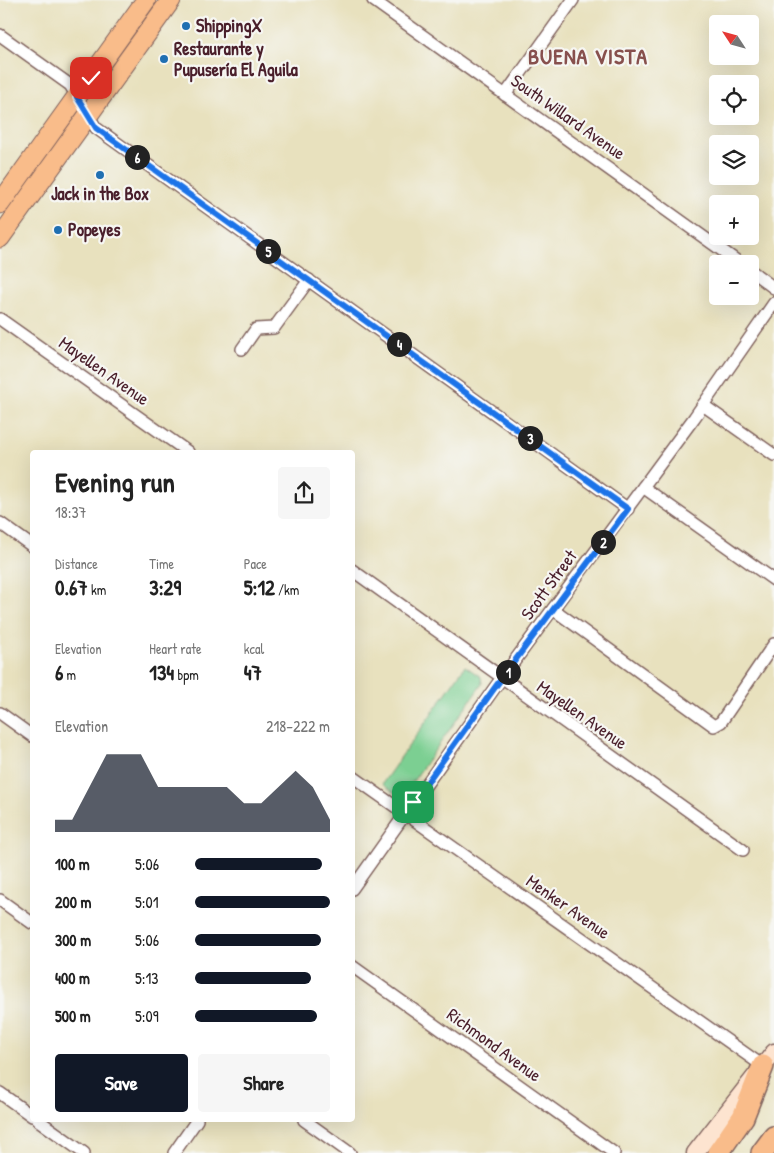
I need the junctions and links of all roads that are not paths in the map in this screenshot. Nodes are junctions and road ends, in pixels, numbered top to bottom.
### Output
1 (146, 0) edge
2 (171, 0) edge
3 (373, 0) edge
4 (573, 0) edge
5 (0, 34) edge
6 (505, 95) junction
7 (77, 97) junction
8 (88, 116) junction
9 (0, 204) edge
10 (0, 238) edge
11 (728, 255) edge
12 (759, 277) edge
13 (309, 280) junction
14 (774, 288) edge
15 (774, 303) edge
16 (0, 319) edge
17 (242, 349) dead end
18 (703, 406) junction
19 (185, 450) edge
20 (774, 455) edge
21 (643, 487) junction
22 (628, 509) junction
23 (0, 523) edge
24 (30, 545) edge
25 (355, 572) edge
26 (774, 580) edge
27 (552, 609) junction
28 (774, 644) edge
29 (502, 678) junction
30 (0, 713) edge
31 (30, 735) edge
32 (355, 778) edge
33 (405, 814) junction
34 (743, 850) dead end
35 (355, 885) edge
36 (0, 900) edge
37 (30, 922) edge
38 (355, 968) edge
39 (769, 1059) edge
40 (0, 1093) edge
41 (30, 1115) edge
42 (41, 1122) edge
43 (196, 1122) edge
44 (307, 1122) edge
45 (774, 1137) edge
46 (84, 1153) edge
47 (174, 1153) edge
48 (350, 1153) edge
49 (614, 1153) edge
50 (695, 1153) edge
51 (718, 1153) edge
52 (762, 1153) edge

1 - 7 main road
2 - 8 main road
3 - 6 street, South Willard Avenue
4 - 6 street
5 - 7 street
6 - 11 street, South Willard Avenue
7 - 8 street
7 - 9 main road
8 - 10 main road
8 - 13 street
12 - 14 street
13 - 17 street
13 - 22 street
15 - 18 street, Scott Street
16 - 19 street, Mayellen Avenue
18 - 20 street
18 - 21 street, Scott Street
21 - 22 street, Scott Street
21 - 26 street
22 - 27 street, Scott Street
23 - 24 street
25 - 29 street, Mayellen Avenue
27 - 28 street
27 - 29 street, Scott Street
29 - 33 street, Scott Street
29 - 34 street, Mayellen Avenue
30 - 31 street
32 - 33 street, Menker Avenue
33 - 35 street, Scott Street
33 - 39 street, Menker Avenue
36 - 37 street
38 - 49 street, Richmond Avenue
39 - 50 street
39 - 51 highway
40 - 41 street
42 - 46 street
43 - 47 street
44 - 48 street
45 - 52 highway

